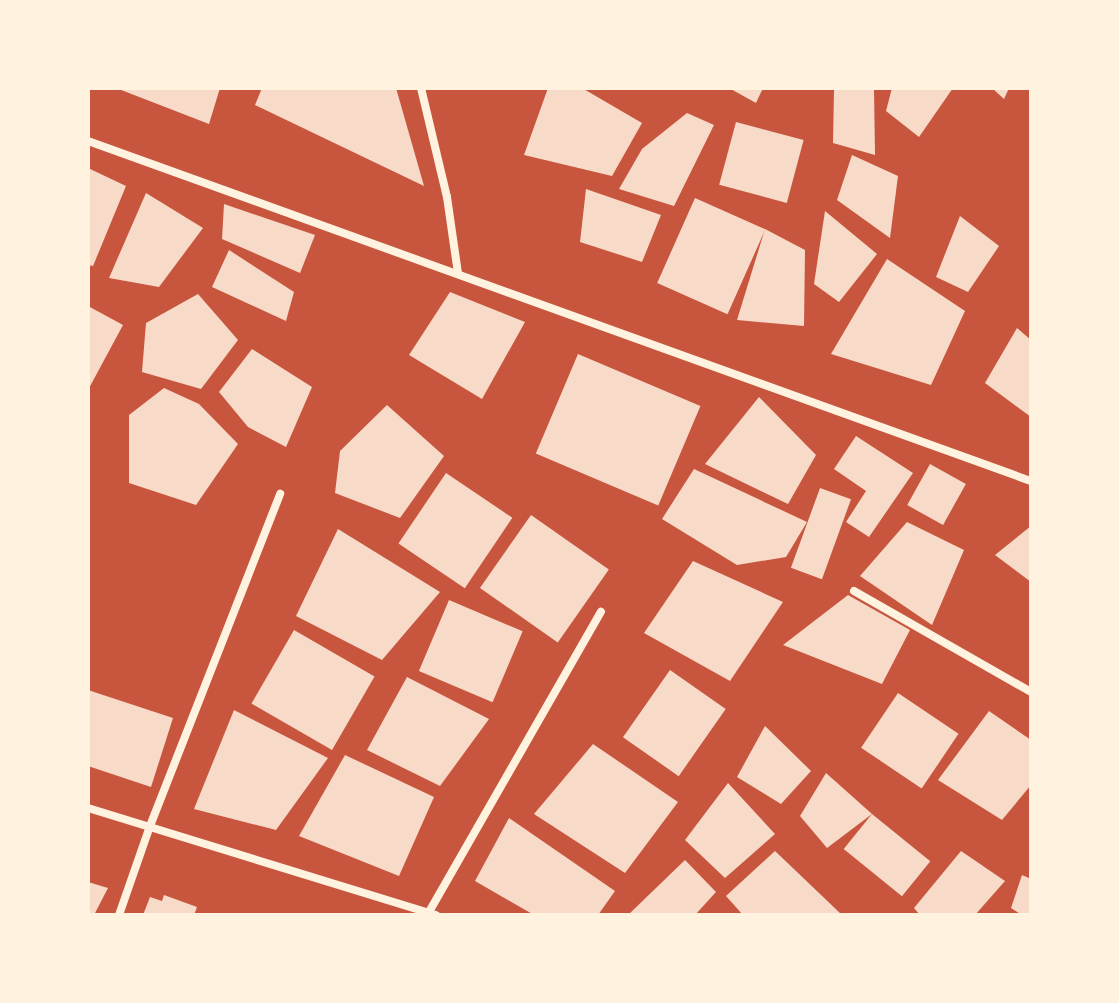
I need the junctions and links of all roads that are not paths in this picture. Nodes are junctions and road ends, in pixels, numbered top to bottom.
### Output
1 (421, 88) edge
2 (88, 141) edge
3 (458, 273) junction
4 (1031, 481) edge
5 (280, 494) dead end
6 (854, 591) dead end
7 (601, 612) dead end
8 (1031, 692) edge
9 (88, 808) edge
10 (150, 826) junction
11 (433, 914) edge
12 (119, 915) edge

1 - 3 street
2 - 3 street
3 - 4 street
5 - 10 street
6 - 8 street
7 - 11 street
9 - 10 street
10 - 11 street
10 - 12 street

